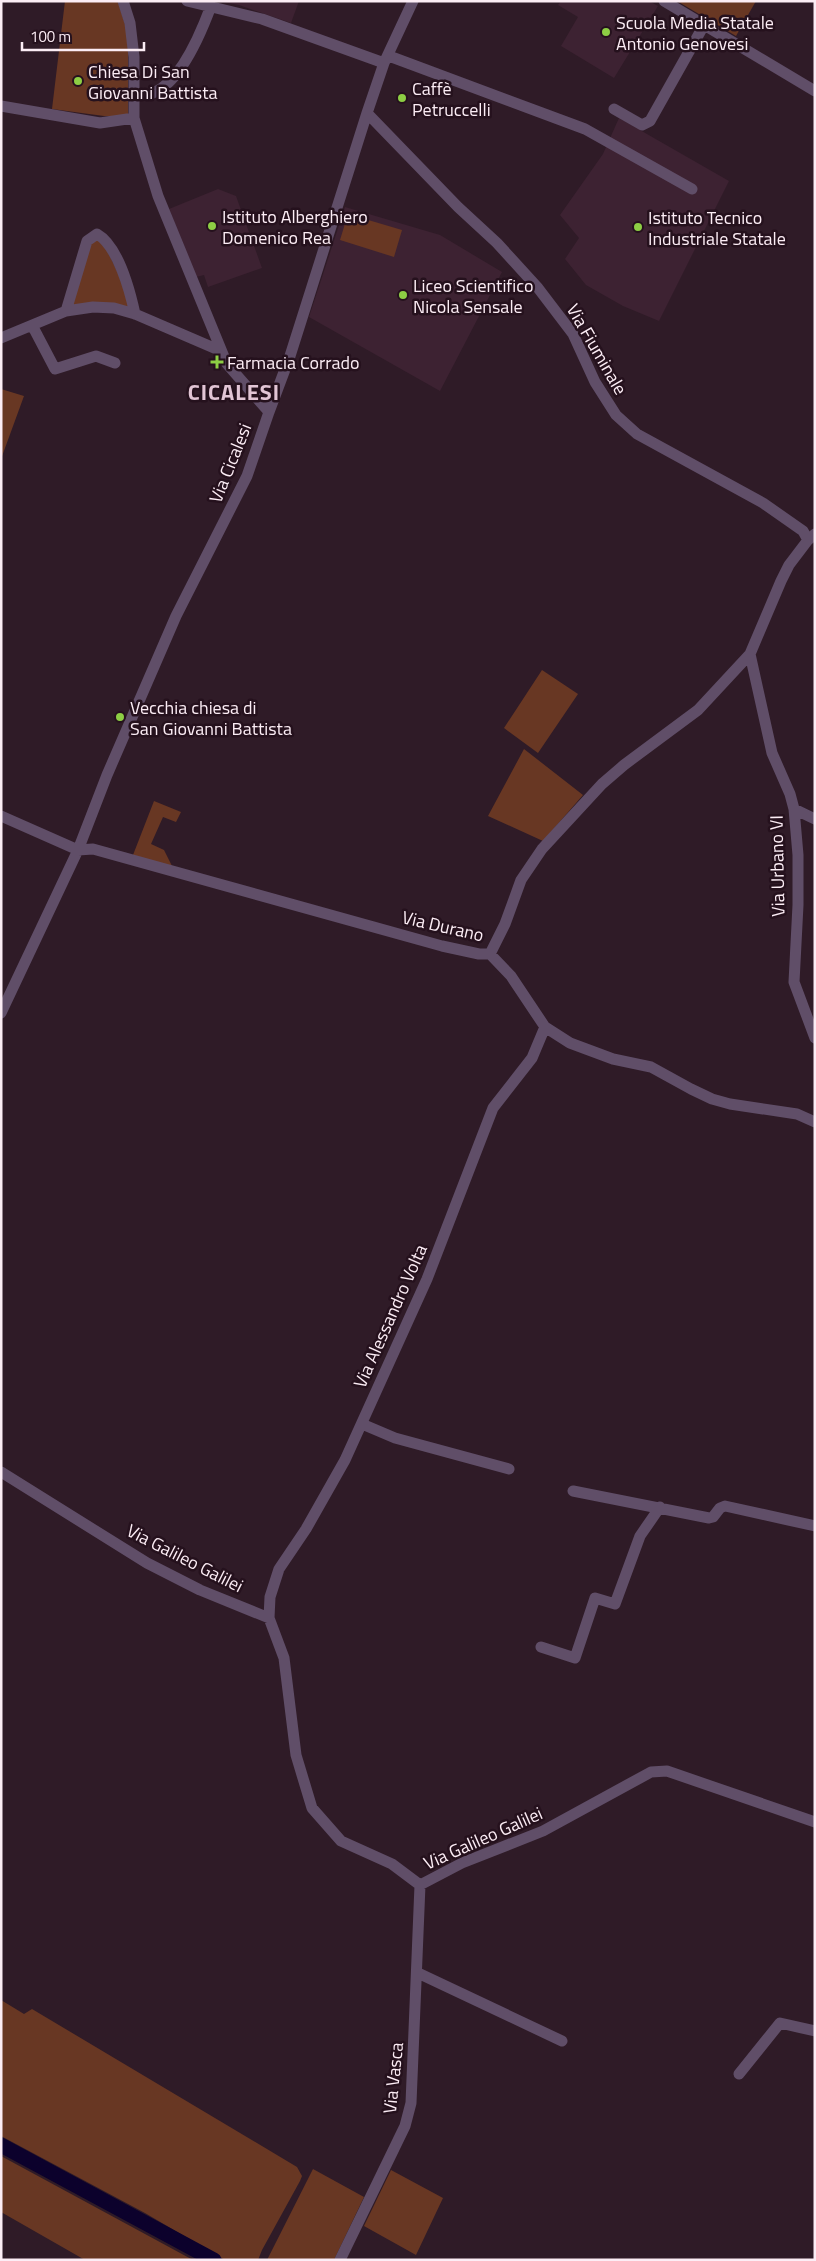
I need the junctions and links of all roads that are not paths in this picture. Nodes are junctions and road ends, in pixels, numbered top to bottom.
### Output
1 (187, 1) edge
2 (413, 1) edge
3 (664, 1) edge
4 (125, 3) edge
5 (211, 6) junction
6 (704, 25) junction
7 (387, 60) junction
8 (815, 91) edge
9 (133, 96) junction
10 (1, 106) edge
11 (614, 109) dead end
12 (367, 113) junction
13 (134, 118) junction
14 (692, 189) dead end
15 (66, 311) junction
16 (135, 314) junction
17 (33, 326) junction
18 (1, 338) edge
19 (221, 351) junction
20 (115, 363) dead end
21 (269, 412) junction
22 (811, 537) edge
23 (750, 654) junction
24 (794, 810) junction
25 (1, 816) edge
26 (815, 820) edge
27 (78, 850) junction
28 (490, 954) junction
29 (1, 1013) edge
30 (545, 1027) junction
31 (815, 1038) edge
32 (815, 1122) edge
33 (362, 1424) junction
34 (509, 1469) dead end
35 (1, 1472) edge
36 (573, 1491) dead end
37 (660, 1507) junction
38 (815, 1526) edge
39 (269, 1618) junction
40 (541, 1647) dead end
41 (815, 1822) edge
42 (420, 1884) junction
43 (418, 1973) junction
44 (815, 2031) edge
45 (562, 2041) dead end
46 (739, 2074) dead end
47 (340, 2260) edge

1 - 5 street
2 - 7 street
3 - 6 street
4 - 9 street, Via Cicalesi
5 - 7 street
5 - 9 street
6 - 8 street
6 - 11 street
7 - 12 street
7 - 14 street
9 - 13 street, Via Cicalesi
10 - 13 street
12 - 21 street
12 - 22 street, Via Fiuminale
13 - 19 street, Via Cicalesi
15 - 16 street
15 - 16 street
15 - 17 street
16 - 19 street
17 - 18 street
17 - 20 street
19 - 21 street, Via Cicalesi
21 - 27 street, Via Cicalesi
22 - 23 street
23 - 24 street, Via Urbano VI
23 - 28 street
24 - 26 street
24 - 31 street, Via Urbano VI
25 - 27 street, Via Durano
27 - 28 street, Via Durano
27 - 29 street, Via Cicalesi
28 - 30 street, Via Durano
30 - 32 street, Via Durano
30 - 33 street, Via Alessandro Volta
33 - 34 street
33 - 39 street, Via Alessandro Volta
35 - 39 street, Via Galileo Galilei
36 - 37 street
37 - 38 street
37 - 40 street
39 - 42 street, Via Galileo Galilei
41 - 42 street, Via Galileo Galilei
42 - 43 street, Via Vasca
43 - 45 street
43 - 47 street, Via Vasca
44 - 46 street

